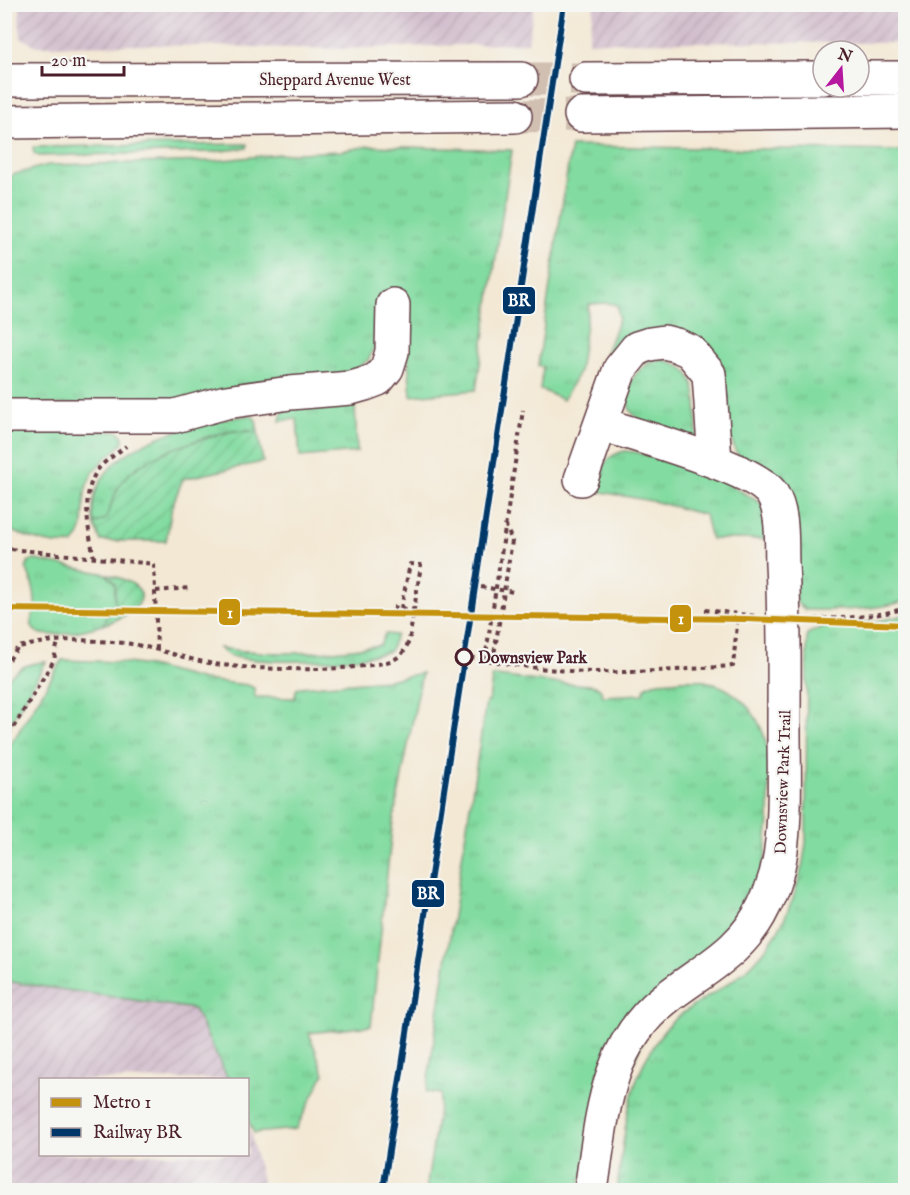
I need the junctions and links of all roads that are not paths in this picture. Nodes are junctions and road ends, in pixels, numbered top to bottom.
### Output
1 (811, 78) edge
2 (871, 78) edge
3 (906, 78) edge
4 (521, 79) tunnel mouth
5 (586, 79) tunnel mouth
6 (4, 80) edge
7 (906, 111) edge
8 (581, 115) tunnel mouth
9 (515, 116) tunnel mouth
10 (4, 122) edge
11 (393, 305) dead end
12 (4, 416) edge
13 (601, 424) junction
14 (715, 461) junction
15 (581, 479) dead end
16 (591, 1191) edge

1 - 5 main road
2 - 3 main road
4 - 6 main road, Sheppard Avenue West
7 - 8 main road
9 - 10 main road
11 - 12 main road
13 - 14 main road, Downsview Park Trail
13 - 14 main road
13 - 15 main road
14 - 16 main road, Downsview Park Trail

